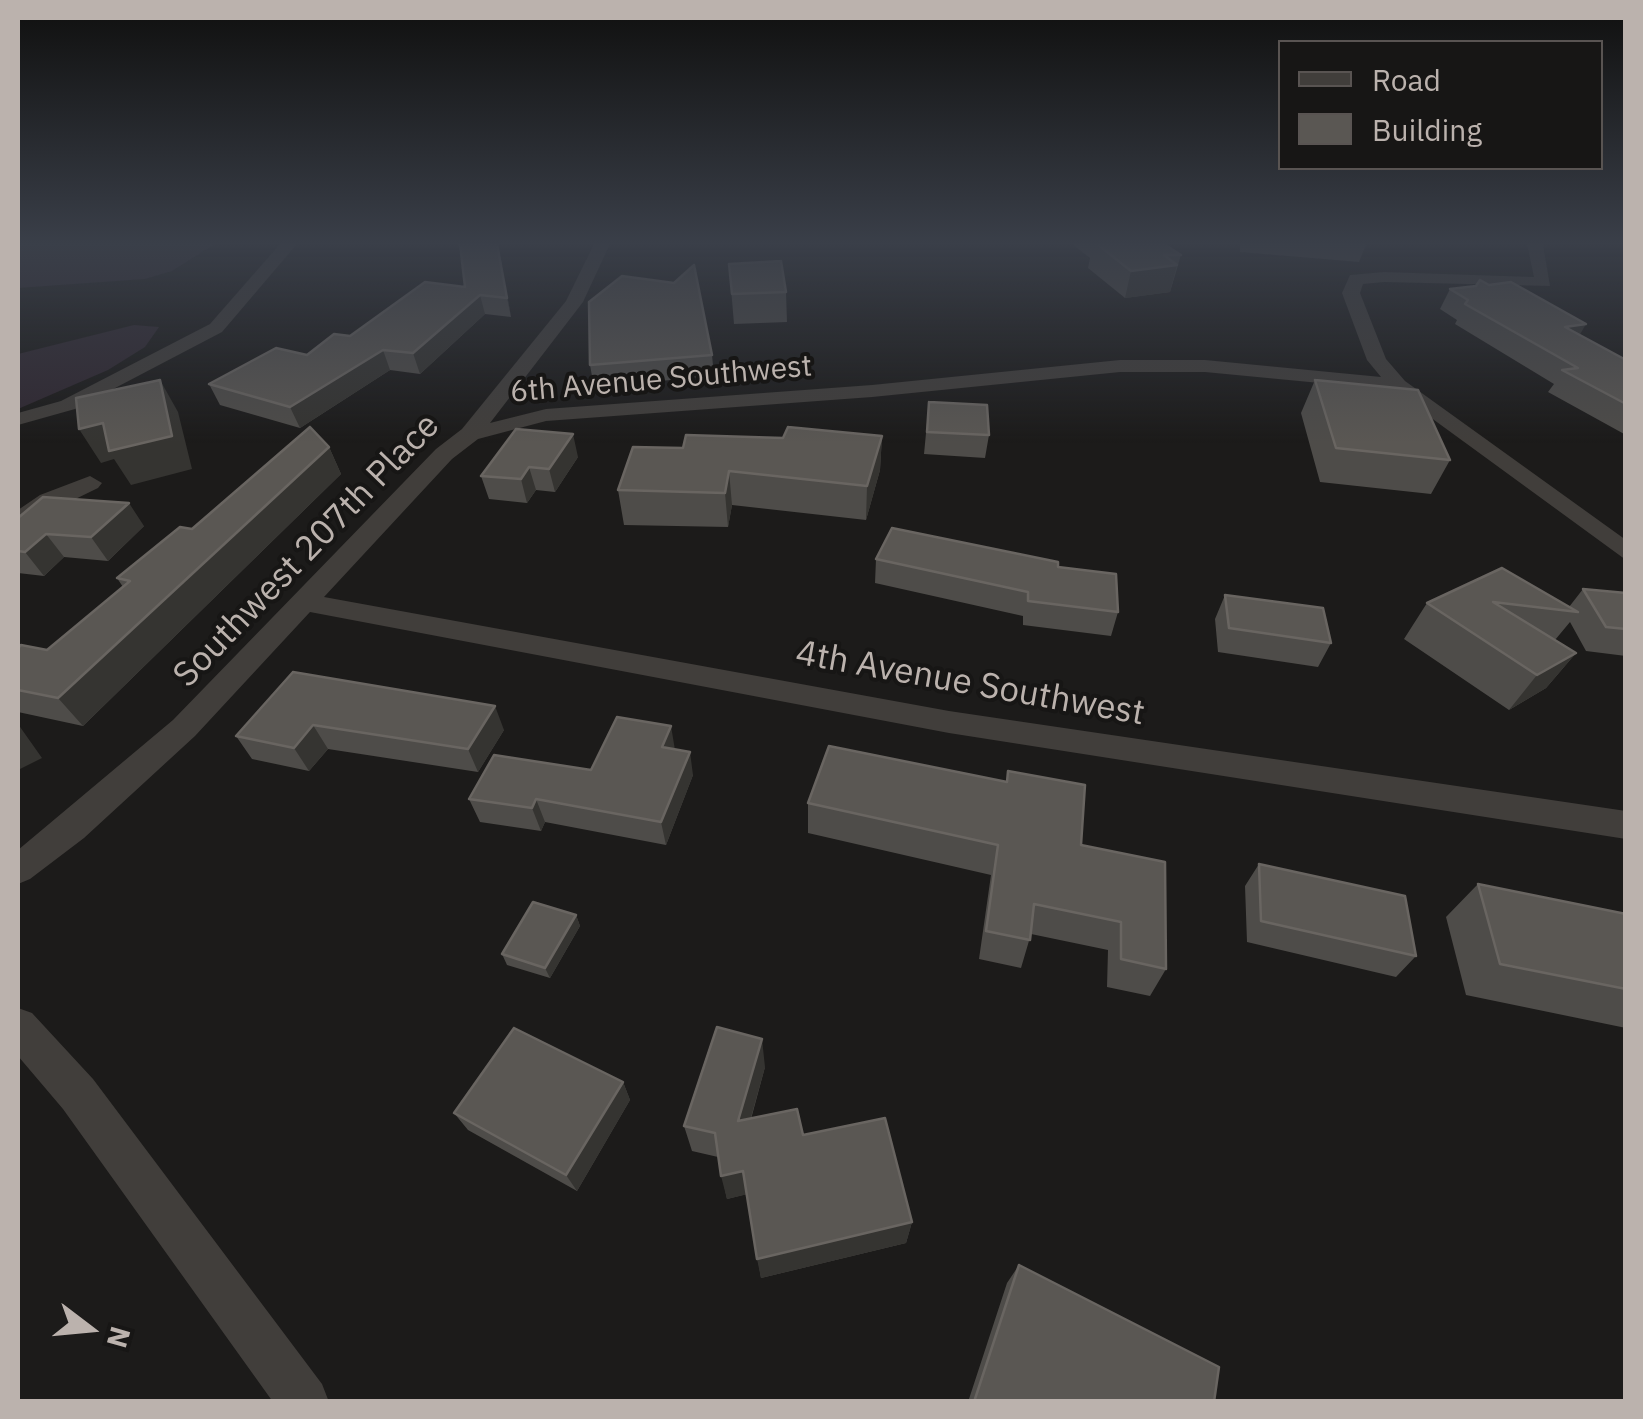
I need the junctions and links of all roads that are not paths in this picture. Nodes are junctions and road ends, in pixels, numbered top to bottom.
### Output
1 (231, 310) edge
2 (568, 310) edge
3 (1356, 310) edge
4 (1398, 385) junction
5 (18, 420) edge
6 (470, 434) junction
7 (90, 484) dead end
8 (18, 520) edge
9 (1626, 552) edge
10 (304, 602) junction
11 (1626, 825) edge
12 (18, 869) edge
13 (18, 1027) edge
14 (304, 1402) edge

1 - 5 street
2 - 6 street, Southwest 207th Place
3 - 4 street
4 - 6 street, 6th Avenue Southwest
4 - 9 street
6 - 10 street, Southwest 207th Place
7 - 8 street
10 - 11 street, 4th Avenue Southwest
10 - 12 street, Southwest 207th Place
13 - 14 street

